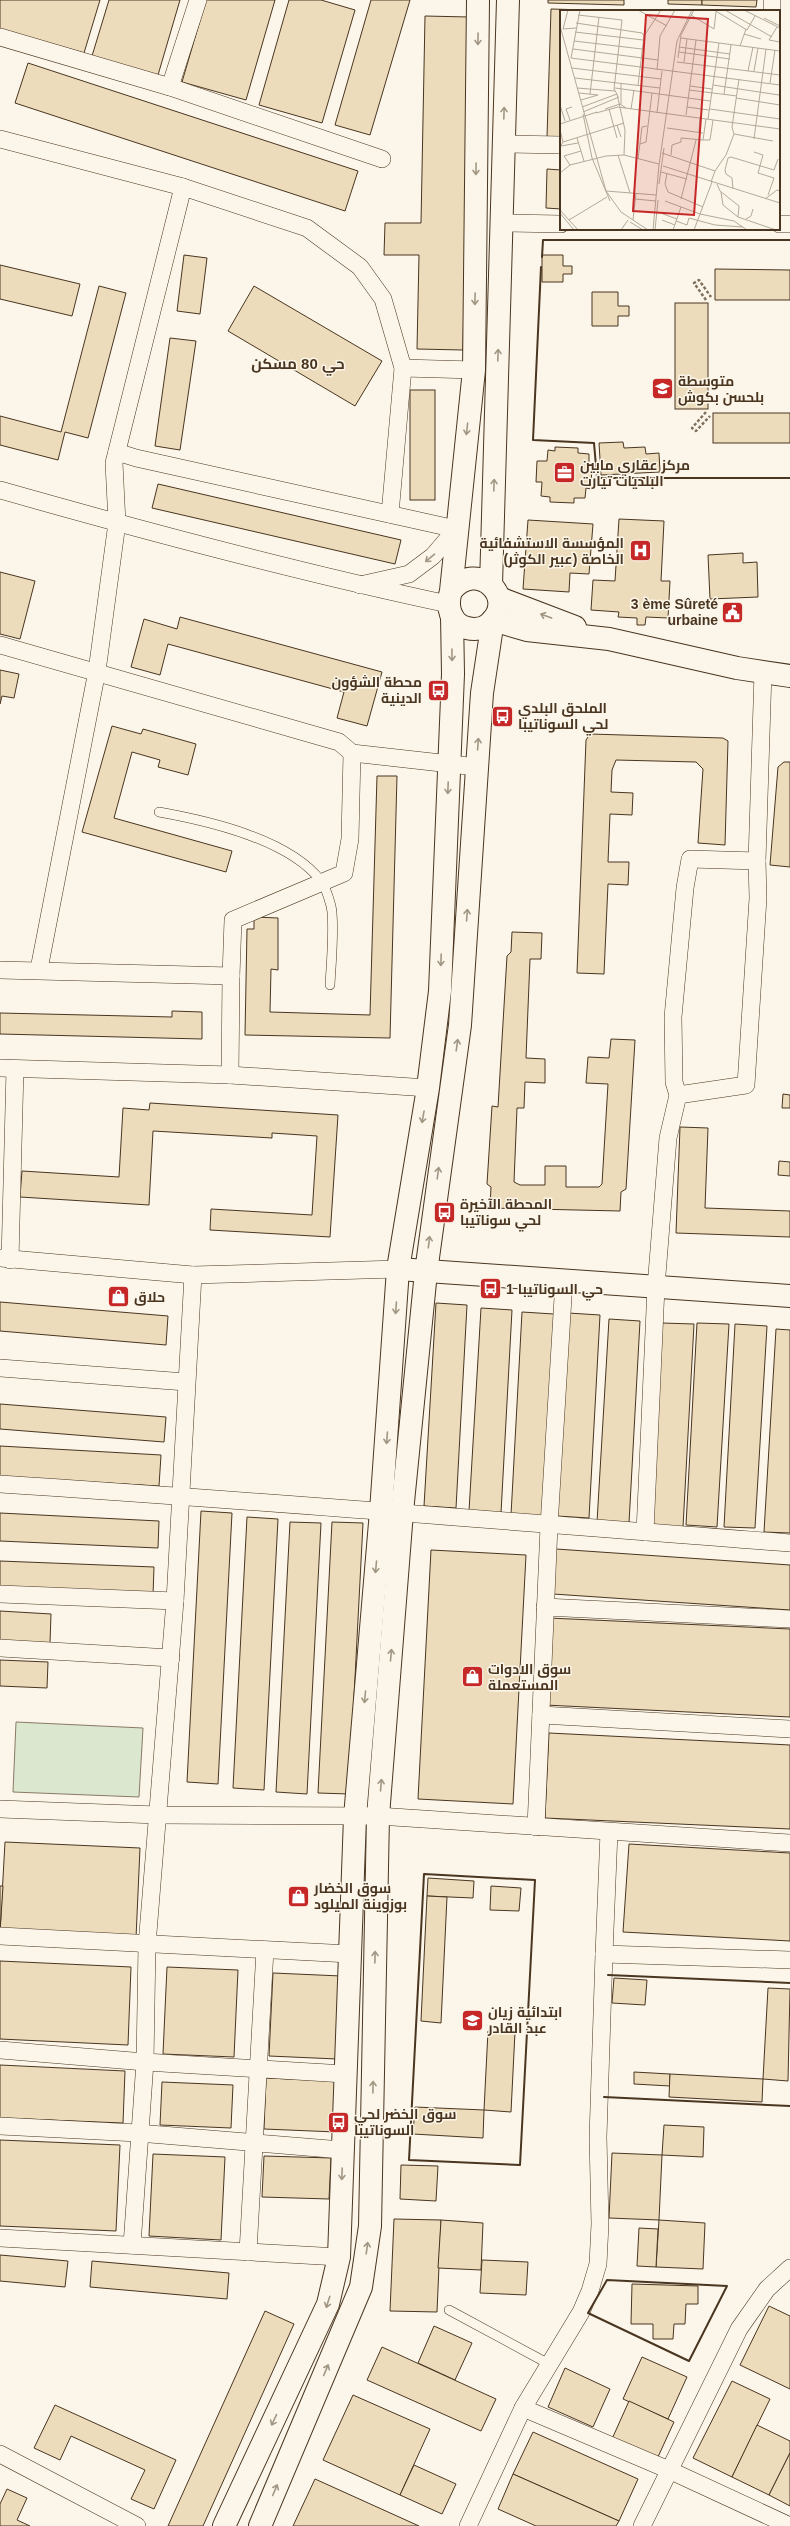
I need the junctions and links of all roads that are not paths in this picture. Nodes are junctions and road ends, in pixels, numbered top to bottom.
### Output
1 (198, 0) edge
2 (478, 0) edge
3 (508, 0) edge
4 (0, 37) edge
5 (170, 87) junction
6 (0, 140) edge
7 (503, 144) junction
8 (560, 145) edge
9 (382, 159) dead end
10 (183, 187) junction
11 (502, 223) junction
12 (560, 224) edge
13 (404, 368) junction
14 (474, 370) junction
15 (117, 452) junction
16 (0, 490) edge
17 (390, 514) junction
18 (117, 523) junction
19 (456, 529) junction
20 (360, 585) junction
21 (495, 591) junction
22 (450, 604) junction
23 (493, 620) junction
24 (527, 630) junction
25 (608, 639) junction
26 (0, 645) edge
27 (490, 646) junction
28 (96, 671) junction
29 (763, 672) junction
30 (790, 676) edge
31 (352, 753) junction
32 (449, 765) junction
33 (477, 767) junction
34 (159, 812) dead end
35 (757, 861) junction
36 (322, 882) junction
37 (39, 969) junction
38 (0, 970) edge
39 (231, 976) junction
40 (330, 985) dead end
41 (8, 1068) edge
42 (230, 1075) junction
43 (428, 1088) junction
44 (678, 1095) junction
45 (5, 1259) edge
46 (398, 1269) junction
47 (426, 1272) junction
48 (193, 1275) junction
49 (564, 1281) junction
50 (656, 1287) junction
51 (790, 1296) edge
52 (0, 1368) edge
53 (186, 1382) junction
54 (0, 1484) edge
55 (180, 1496) junction
56 (392, 1512) junction
57 (549, 1526) junction
58 (645, 1532) junction
59 (790, 1543) edge
60 (0, 1594) edge
61 (175, 1602) junction
62 (545, 1606) junction
63 (790, 1619) edge
64 (0, 1648) edge
65 (171, 1658) junction
66 (540, 1715) junction
67 (790, 1729) edge
68 (0, 1809) edge
69 (157, 1815) junction
70 (378, 1816) junction
71 (354, 1817) junction
72 (536, 1826) junction
73 (608, 1832) junction
74 (790, 1843) edge
75 (0, 1936) edge
76 (147, 1945) junction
77 (266, 1950) junction
78 (350, 1954) junction
79 (604, 1954) junction
80 (790, 1960) edge
81 (0, 2050) edge
82 (144, 2062) junction
83 (257, 2070) junction
84 (345, 2074) junction
85 (0, 2126) edge
86 (138, 2133) junction
87 (254, 2143) junction
88 (342, 2150) junction
89 (0, 2238) edge
90 (132, 2245) junction
91 (248, 2252) junction
92 (339, 2257) junction
93 (790, 2268) edge
94 (449, 2310) dead end
95 (549, 2364) junction
96 (523, 2408) junction
97 (0, 2454) edge
98 (669, 2470) junction
99 (137, 2526) edge
100 (224, 2526) edge
101 (260, 2526) edge
102 (468, 2526) edge
103 (642, 2526) edge
104 (790, 2526) edge

1 - 5 street
2 -> 14 main road
7 -> 3 main road
4 - 5 street
5 - 9 street
6 - 10 street
7 - 8 street
7 - 11 main road
10 - 13 street
10 - 15 street
11 - 12 street
21 -> 11 main road
13 - 14 street
13 - 17 street
14 -> 19 main road
15 - 17 street
15 - 18 street
16 - 18 street
17 - 19 street
18 - 20 street
18 - 28 street
19 -> 20 street
19 - 22 main road
20 - 22 street
21 - 22 main road
21 - 23 main road
25 -> 21 main road
22 - 23 main road
22 -> 32 main road
23 - 24 main road
23 - 27 main road
24 - 25 main road
24 - 27 main road
25 - 29 main road
26 - 28 street
33 -> 27 main road
28 - 31 street
28 - 37 street
29 - 30 main road
29 - 35 street
31 - 32 street
31 - 36 street
32 - 33 street
32 -> 43 main road
47 -> 33 main road
34 - 36 lane
35 - 44 street
35 - 44 street
36 - 39 street
36 - 40 lane
37 - 38 street
37 - 39 street
39 - 42 street
41 - 42 street
41 - 45 street
42 - 43 street
43 -> 46 main road
44 - 50 street
45 - 48 street
46 - 47 main road
46 - 48 street
46 -> 56 main road
47 - 49 main road
47 - 56 main road
48 - 53 street
49 - 50 main road
49 - 57 street
50 - 51 main road
50 - 58 street
52 - 53 street
53 - 55 street
54 - 55 street
55 - 56 street
55 - 61 street
56 - 57 street
70 -> 56 main road
56 -> 71 main road
57 - 58 street
57 - 62 street
58 - 59 street
60 - 61 street
61 - 65 street
62 - 63 street
62 - 66 street
64 - 65 street
65 - 69 street
66 - 67 street
66 - 72 street
68 - 69 street
69 - 71 street
69 - 76 street
70 - 71 street
70 - 72 street
101 -> 70 main road
71 - 78 main road
72 - 73 street
73 - 74 street
73 - 79 street
75 - 76 street
76 - 77 street
76 - 82 street
77 - 78 street
77 - 83 street
78 - 84 main road
79 - 80 street
79 - 95 street
81 - 82 street
82 - 83 street
82 - 86 street
83 - 84 street
83 - 87 street
84 - 88 main road
85 - 86 street
86 - 87 street
86 - 90 street
87 - 88 street
87 - 91 street
88 -> 92 main road
89 - 90 street
90 - 91 street
91 - 92 street
92 -> 100 main road
93 - 98 street
94 - 95 lane
95 - 96 street
96 - 98 street
96 - 102 street
97 - 99 street
98 - 103 street
98 - 104 street

